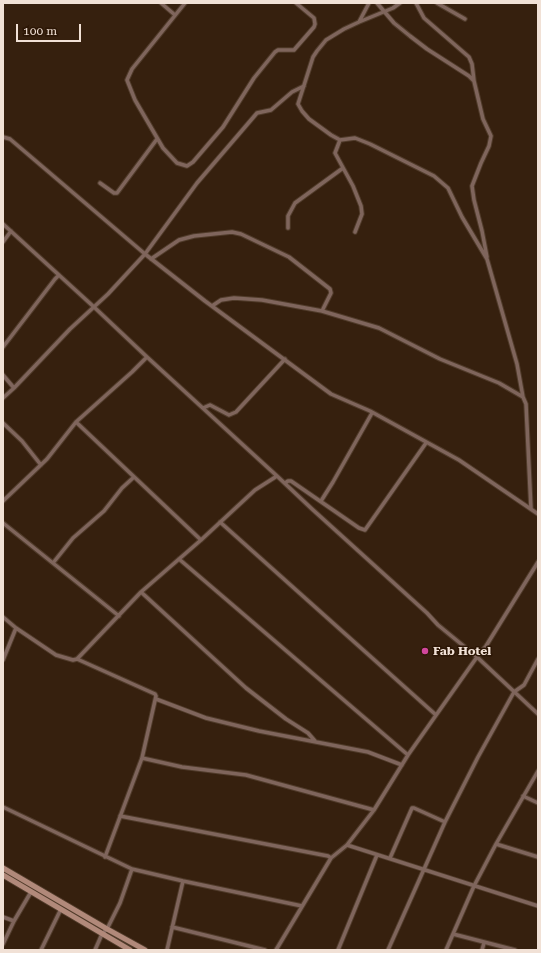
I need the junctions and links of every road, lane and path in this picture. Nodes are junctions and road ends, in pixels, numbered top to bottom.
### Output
1 (161, 3) edge
2 (184, 3) edge
3 (296, 3) edge
4 (369, 3) edge
5 (377, 3) edge
6 (400, 3) edge
7 (416, 3) edge
8 (437, 3) edge
9 (384, 11) junction
10 (175, 15) junction
11 (465, 19) dead end
12 (359, 22) junction
13 (474, 81) junction
14 (304, 86) junction
15 (3, 137) edge
16 (157, 139) junction
17 (340, 140) junction
18 (343, 168) junction
19 (100, 183) dead end
20 (3, 224) edge
21 (288, 228) dead end
22 (11, 231) junction
23 (355, 232) dead end
24 (3, 242) edge
25 (145, 254) junction
26 (151, 259) junction
27 (487, 260) junction
28 (59, 276) junction
29 (212, 306) junction
30 (94, 307) junction
31 (322, 312) junction
32 (3, 348) edge
33 (147, 357) junction
34 (285, 359) junction
35 (3, 375) edge
36 (14, 388) junction
37 (523, 397) junction
38 (3, 398) edge
39 (203, 408) junction
40 (372, 413) junction
41 (76, 422) junction
42 (3, 423) edge
43 (426, 443) junction
44 (41, 465) junction
45 (277, 476) junction
46 (134, 477) junction
47 (284, 483) junction
48 (3, 501) edge
49 (321, 501) junction
50 (531, 509) junction
51 (538, 514) edge
52 (220, 522) junction
53 (3, 523) edge
54 (202, 540) junction
55 (179, 559) junction
56 (538, 562) edge
57 (52, 563) junction
58 (141, 592) junction
59 (119, 616) junction
60 (3, 617) edge
61 (16, 628) junction
62 (476, 657) junction
63 (77, 659) junction
64 (538, 659) edge
65 (3, 660) edge
66 (514, 692) junction
67 (156, 699) junction
68 (538, 714) edge
69 (436, 715) junction
70 (315, 742) junction
71 (408, 755) junction
72 (142, 758) junction
73 (402, 765) junction
74 (538, 771) edge
75 (523, 796) junction
76 (538, 803) edge
77 (3, 807) edge
78 (374, 810) junction
79 (120, 816) junction
80 (445, 822) junction
81 (496, 844) junction
82 (347, 845) junction
83 (377, 854) junction
84 (105, 857) junction
85 (538, 857) edge
86 (331, 858) junction
87 (390, 858) junction
88 (3, 868) edge
89 (132, 869) junction
90 (424, 869) junction
91 (3, 875) edge
92 (183, 882) junction
93 (474, 886) junction
94 (31, 892) junction
95 (302, 906) junction
96 (538, 906) edge
97 (61, 909) junction
98 (3, 917) edge
99 (14, 921) junction
100 (172, 927) junction
101 (107, 929) junction
102 (102, 934) junction
103 (453, 934) junction
104 (484, 942) junction
105 (3, 944) edge
106 (41, 950) edge
107 (95, 950) edge
108 (130, 950) edge
109 (145, 950) edge
110 (167, 950) edge
111 (265, 950) edge
112 (276, 950) edge
113 (338, 950) edge
114 (388, 950) edge
115 (446, 950) edge
116 (482, 950) edge
117 (515, 950) edge

1 - 10 street
2 - 10 street
3 - 16 street
4 - 12 street
5 - 9 street
6 - 9 street
7 - 13 street
8 - 11 street
9 - 12 street
9 - 13 street
10 - 16 street
12 - 14 street
13 - 27 street
14 - 17 street
14 - 25 street
15 - 25 street
16 - 19 street
17 - 18 street
17 - 27 street
18 - 21 street
18 - 23 street
20 - 22 street
22 - 24 street
22 - 28 street
25 - 26 street
25 - 30 street
26 - 29 street
26 - 31 street
27 - 37 street
28 - 30 street
28 - 32 street
29 - 31 street
29 - 34 street
30 - 33 street
30 - 36 street
31 - 37 street
33 - 39 street
33 - 41 street
34 - 39 street
34 - 40 street
35 - 36 street
36 - 38 street
37 - 50 street
39 - 45 street
40 - 43 street
40 - 49 street
41 - 44 street
41 - 46 street
42 - 44 street
43 - 49 street
43 - 50 street
44 - 48 street
45 - 47 street
45 - 52 street
46 - 54 street
46 - 57 street
47 - 49 street
47 - 62 street
50 - 51 street
52 - 54 street
52 - 69 street
53 - 57 street
54 - 55 street
55 - 58 street
55 - 71 street
56 - 62 street
57 - 59 street
58 - 59 street
58 - 70 street
59 - 63 street
60 - 61 street
61 - 63 street
61 - 65 street
62 - 66 street
62 - 69 street
63 - 67 street
64 - 66 street
66 - 68 street
66 - 80 street
67 - 70 street
67 - 72 street
69 - 71 street
70 - 73 street
71 - 73 street
72 - 78 street
72 - 79 street
73 - 78 street
74 - 75 street
75 - 76 street
75 - 81 street
77 - 84 street
78 - 82 street
79 - 84 street
79 - 86 street
80 - 87 street
80 - 90 street
81 - 85 street
81 - 93 street
82 - 83 street
82 - 86 street
83 - 87 street
83 - 113 street
84 - 89 street
86 - 95 street
87 - 90 street
88 - 101 street
89 - 92 street
89 - 101 street
90 - 93 street
90 - 114 street
91 - 94 street
92 - 95 street
92 - 100 street
93 - 96 street
93 - 103 street
94 - 97 street
94 - 99 street
95 - 112 street
97 - 102 street
97 - 106 street
98 - 99 street
99 - 105 street
100 - 110 street
100 - 111 street
101 - 102 street
101 - 109 street
102 - 107 street
102 - 108 street
103 - 104 street
103 - 115 street
104 - 116 street
104 - 117 street

